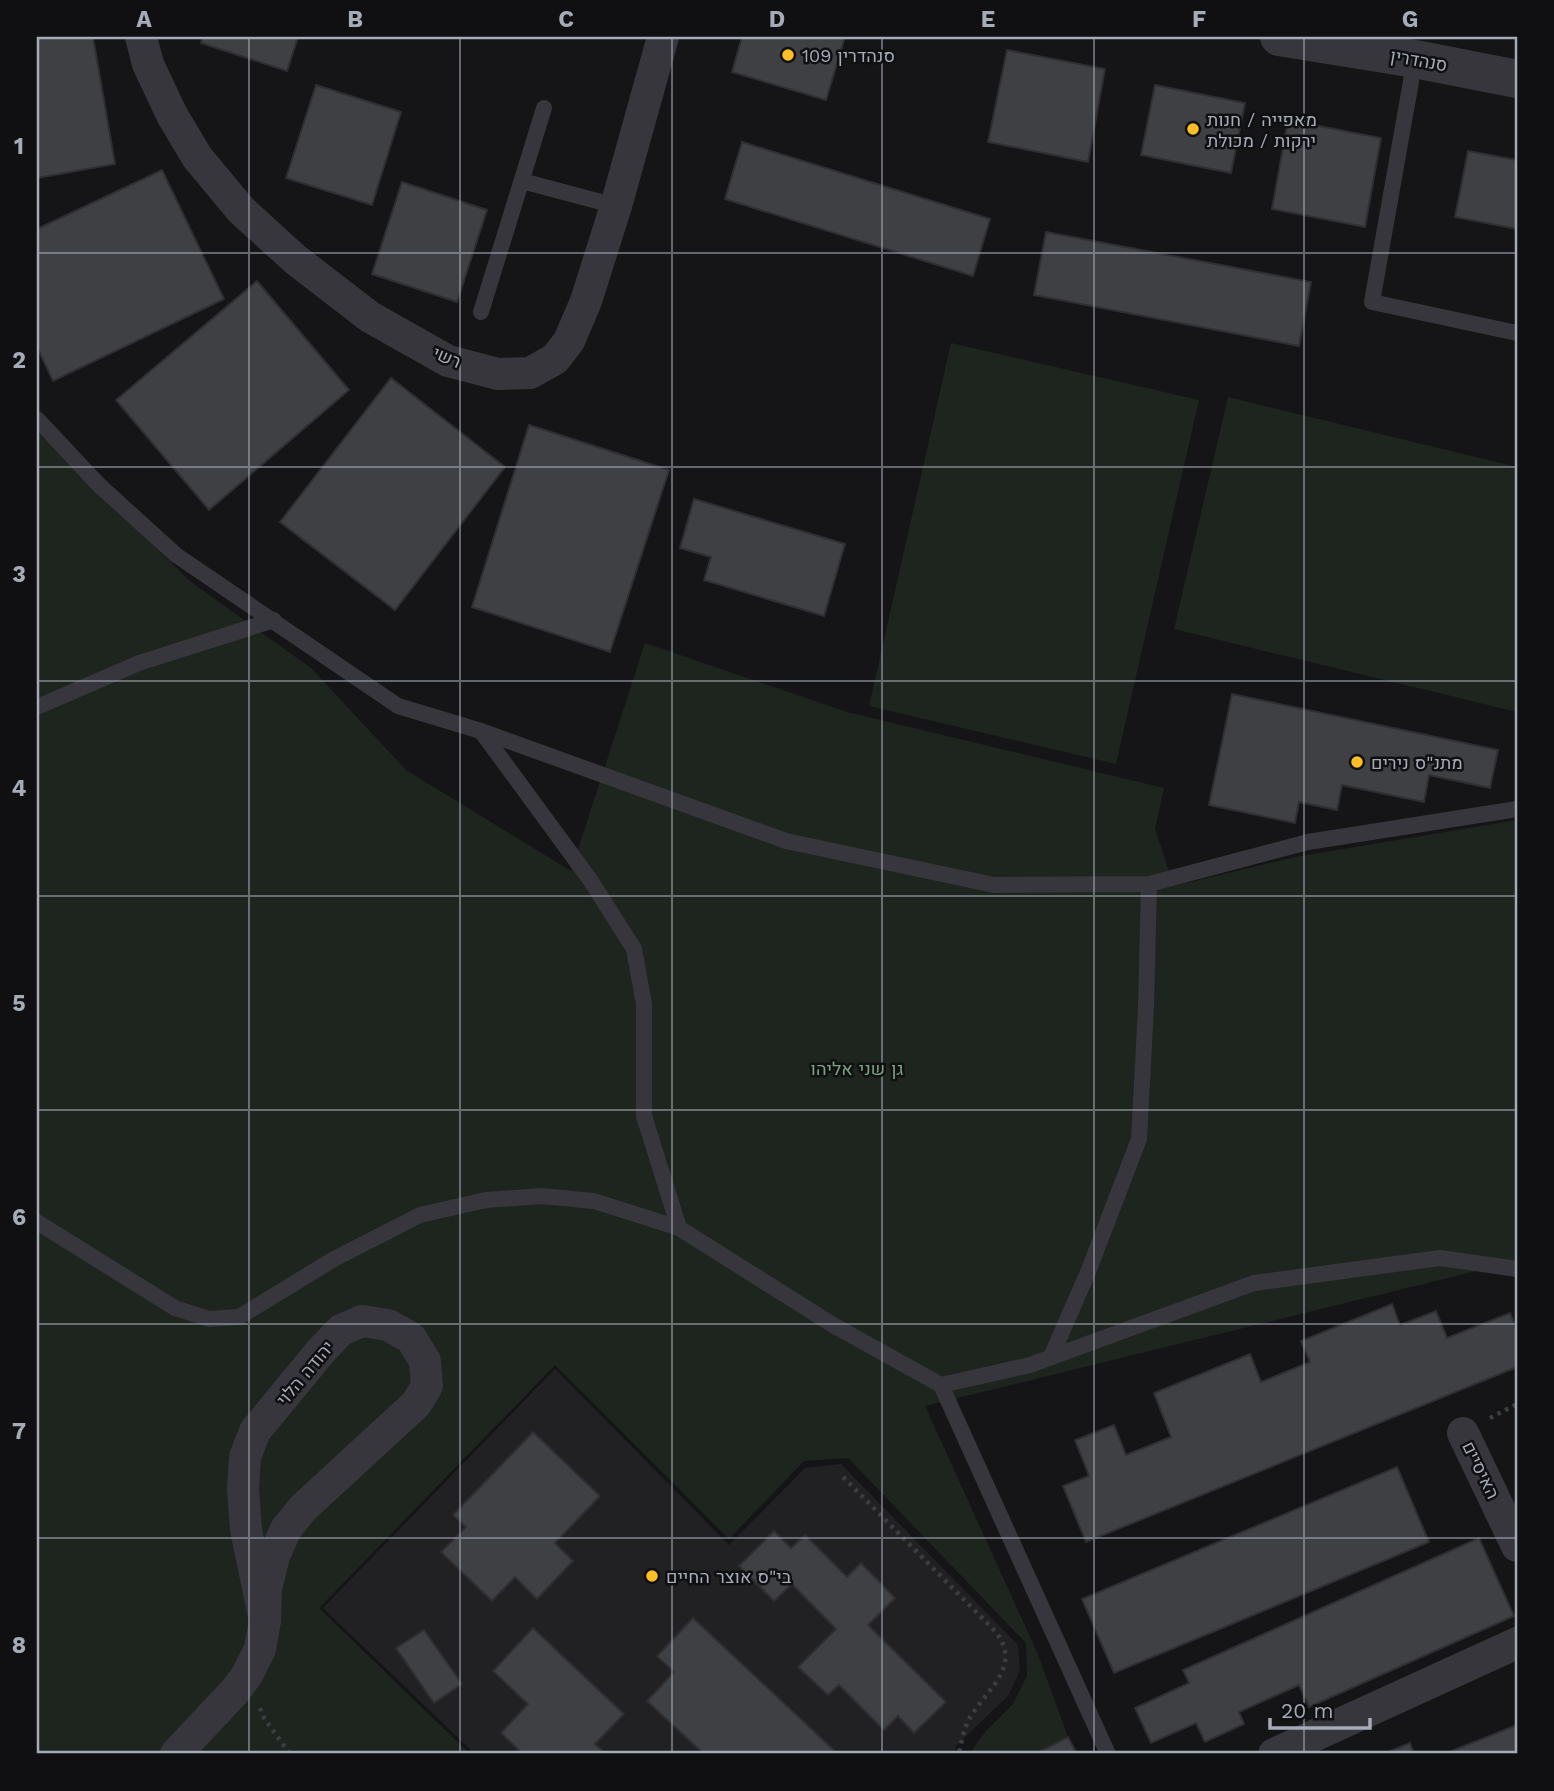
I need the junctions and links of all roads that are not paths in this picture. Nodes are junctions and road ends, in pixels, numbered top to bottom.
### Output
1 (141, 37) edge
2 (663, 37) edge
3 (1279, 37) edge
4 (1418, 48) edge
5 (1517, 79) edge
6 (544, 108) dead end
7 (522, 181) junction
8 (616, 206) junction
9 (481, 312) dead end
10 (1517, 333) edge
11 (37, 419) edge
12 (274, 620) junction
13 (37, 707) edge
14 (481, 730) junction
15 (1517, 808) edge
16 (1149, 884) junction
17 (37, 1222) edge
18 (679, 1228) junction
19 (1517, 1269) edge
20 (1051, 1357) junction
21 (941, 1385) junction
22 (1463, 1433) dead end
23 (1517, 1546) edge
24 (265, 1621) junction
25 (1517, 1643) edge
26 (176, 1754) edge
27 (1108, 1754) edge
28 (1274, 1754) edge

1 - 8 street, רשי
2 - 8 street, רשי
3 - 4 street, סנהדרין
4 - 5 street, סנהדרין
4 - 10 lane
6 - 7 lane
7 - 8 lane
7 - 9 lane
11 - 12 lane
12 - 13 lane
12 - 14 lane
14 - 16 lane
14 - 18 lane
15 - 16 lane
16 - 20 lane
17 - 18 lane
18 - 21 lane
19 - 20 lane
20 - 21 lane
21 - 27 lane
22 - 23 street, האיסיים
24 - 24 street, יהודה הלוי
24 - 26 street, יהודה הלוי
25 - 28 street

